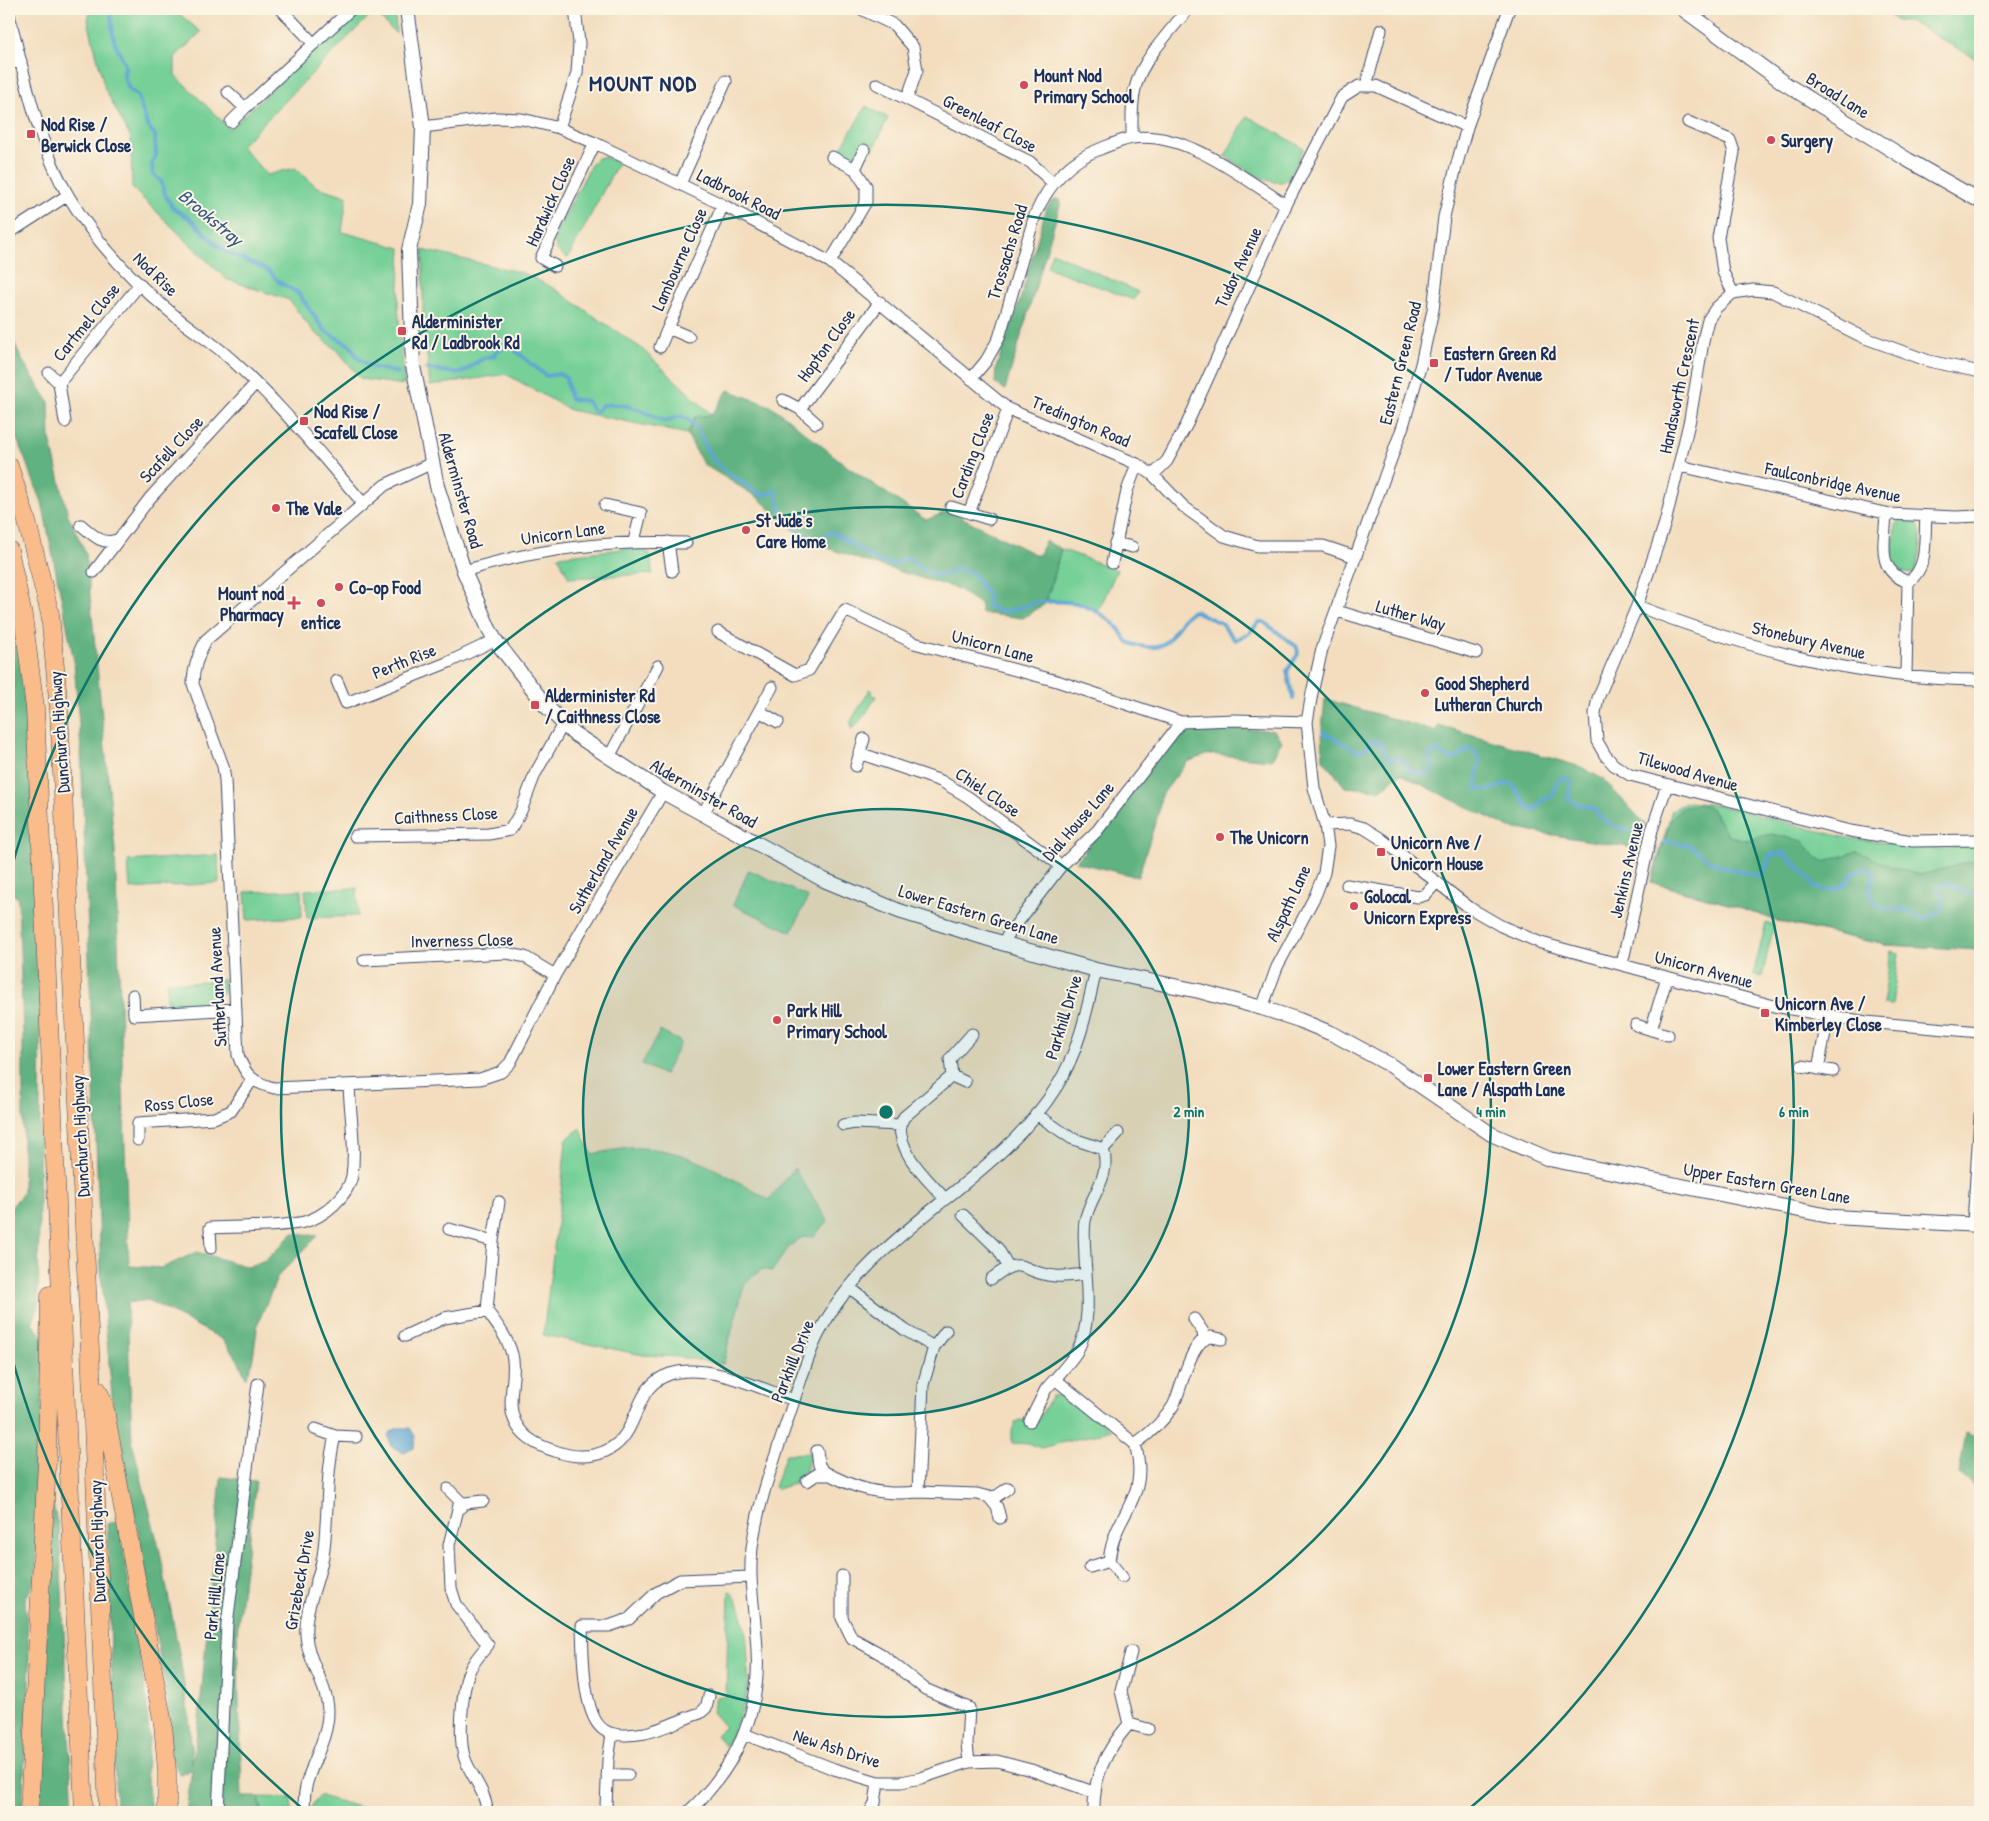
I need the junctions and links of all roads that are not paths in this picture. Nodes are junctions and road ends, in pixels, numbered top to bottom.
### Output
1 (281, 9) edge
2 (351, 9) edge
3 (407, 9) edge
4 (575, 9) edge
5 (1188, 9) edge
6 (1509, 9) edge
7 (1683, 9) edge
8 (867, 10) edge
9 (9, 15) edge
10 (1381, 30) dead end
11 (314, 44) junction
12 (21, 61) junction
13 (9, 64) edge
14 (726, 80) dead end
15 (877, 84) dead end
16 (1366, 86) junction
17 (228, 92) dead end
18 (907, 99) junction
19 (245, 108) junction
20 (230, 122) dead end
21 (1688, 122) dead end
22 (423, 127) junction
23 (1467, 127) junction
24 (559, 128) junction
25 (1132, 138) junction
26 (595, 143) junction
27 (864, 150) dead end
28 (832, 157) dead end
29 (855, 169) junction
30 (1053, 183) junction
31 (680, 184) junction
32 (68, 195) junction
33 (1980, 201) edge
34 (722, 205) junction
35 (1286, 205) junction
36 (9, 233) edge
37 (830, 262) junction
38 (556, 266) dead end
39 (140, 284) junction
40 (1733, 293) junction
41 (880, 302) junction
42 (668, 328) junction
43 (689, 337) dead end
44 (660, 347) dead end
45 (1980, 372) edge
46 (49, 373) dead end
47 (971, 379) junction
48 (59, 383) junction
49 (256, 383) junction
50 (783, 400) dead end
51 (996, 400) joint
52 (1008, 409) junction
53 (800, 410) junction
54 (65, 422) dead end
55 (816, 423) dead end
56 (432, 463) junction
57 (1137, 464) junction
58 (9, 466) edge
59 (1680, 466) junction
60 (1153, 475) junction
61 (363, 504) junction
62 (605, 505) dead end
63 (951, 507) dead end
64 (969, 512) junction
65 (1886, 513) junction
66 (1926, 516) junction
67 (1980, 516) edge
68 (989, 519) dead end
69 (81, 524) dead end
70 (116, 540) junction
71 (634, 541) junction
72 (668, 542) junction
73 (686, 543) dead end
74 (1115, 543) junction
75 (1132, 547) dead end
76 (9, 550) edge
77 (1356, 556) junction
78 (1112, 563) dead end
79 (464, 571) junction
80 (94, 572) dead end
81 (672, 572) dead end
82 (1908, 582) junction
83 (1637, 606) junction
84 (1337, 611) junction
85 (718, 632) dead end
86 (495, 640) junction
87 (1476, 654) dead end
88 (658, 666) dead end
89 (1906, 675) junction
90 (1980, 680) edge
91 (337, 681) dead end
92 (772, 687) dead end
93 (760, 711) junction
94 (778, 722) dead end
95 (1181, 722) junction
96 (1306, 722) junction
97 (563, 724) junction
98 (864, 738) dead end
99 (860, 753) junction
100 (609, 757) junction
101 (856, 766) dead end
102 (1667, 785) junction
103 (663, 792) junction
104 (703, 814) junction
105 (1325, 825) junction
106 (355, 836) dead end
107 (1980, 840) edge
108 (757, 845) joint
109 (1061, 866) junction
110 (1436, 883) junction
111 (1347, 885) dead end
112 (1002, 943) junction
113 (364, 960) dead end
114 (1622, 964) junction
115 (1096, 970) junction
116 (555, 975) junction
117 (1667, 978) junction
118 (134, 995) dead end
119 (1262, 1008) junction
120 (236, 1009) junction
121 (1828, 1017) junction
122 (1636, 1025) dead end
123 (1651, 1030) junction
124 (1980, 1032) edge
125 (972, 1034) dead end
126 (1668, 1035) dead end
127 (1802, 1066) dead end
128 (1818, 1069) junction
129 (1833, 1071) dead end
130 (952, 1076) junction
131 (252, 1080) junction
132 (965, 1082) dead end
133 (349, 1085) junction
134 (1036, 1114) junction
135 (1980, 1115) edge
136 (843, 1125) dead end
137 (900, 1125) junction
138 (1118, 1133) dead end
139 (138, 1140) dead end
140 (1103, 1150) junction
141 (945, 1199) junction
142 (499, 1202) dead end
143 (963, 1216) dead end
144 (58, 1220) junction
145 (1977, 1225) edge
146 (449, 1229) dead end
147 (493, 1242) junction
148 (211, 1248) dead end
149 (1008, 1266) junction
150 (1086, 1274) junction
151 (991, 1279) dead end
152 (850, 1288) junction
153 (487, 1310) junction
154 (1194, 1319) dead end
155 (946, 1331) dead end
156 (405, 1336) dead end
157 (1204, 1340) junction
158 (1222, 1340) dead end
159 (934, 1348) junction
160 (91, 1371) junction
161 (1054, 1379) junction
162 (258, 1384) dead end
163 (794, 1400) junction
164 (1030, 1421) dead end
165 (314, 1429) dead end
166 (335, 1436) junction
167 (356, 1437) dead end
168 (1135, 1444) junction
169 (817, 1451) dead end
170 (831, 1475) junction
171 (807, 1481) dead end
172 (1008, 1488) dead end
173 (448, 1489) dead end
174 (918, 1492) junction
175 (989, 1497) junction
176 (483, 1501) dead end
177 (459, 1508) junction
178 (1000, 1518) dead end
179 (1109, 1561) junction
180 (1090, 1567) dead end
181 (842, 1576) dead end
182 (750, 1577) junction
183 (1122, 1577) dead end
184 (1131, 1652) dead end
185 (709, 1696) dead end
186 (1129, 1724) junction
187 (1148, 1729) dead end
188 (612, 1734) junction
189 (744, 1734) junction
190 (969, 1762) junction
191 (607, 1775) junction
192 (628, 1775) dead end
193 (878, 1782) junction
194 (1093, 1792) junction
195 (606, 1806) dead end
196 (28, 1812) edge
197 (84, 1812) edge
198 (108, 1812) edge
199 (167, 1812) edge
200 (218, 1812) edge
201 (305, 1812) edge
202 (487, 1812) edge
203 (688, 1812) edge
204 (870, 1812) edge
205 (1094, 1812) edge

1 - 11 street
2 - 11 street
3 - 22 street, Alderminster Road
4 - 24 street
5 - 25 street
6 - 23 street, Eastern Green Road
7 - 33 street, Broad Lane
8 - 18 street
9 - 12 street, Nod Rise
10 - 16 street
11 - 19 street
12 - 13 street
12 - 32 street, Nod Rise
14 - 31 street
15 - 18 street, Greenleaf Close
16 - 23 street
16 - 35 street, Tudor Avenue
17 - 19 street
18 - 30 street, Greenleaf Close
19 - 20 street
21 - 40 street
22 - 24 street, Ladbrook Road
22 - 56 street, Alderminster Road
23 - 77 street, Eastern Green Road
24 - 26 street, Ladbrook Road
25 - 30 street, Trossachs Road
25 - 35 street, Trossachs Road
26 - 31 street, Ladbrook Road
26 - 38 street, Hardwick Close
27 - 29 street
28 - 29 street
29 - 37 street
30 - 47 street, Trossachs Road
31 - 34 street, Ladbrook Road
32 - 36 street
32 - 39 street, Nod Rise
34 - 37 street, Ladbrook Road
34 - 42 street, Lambourne Close
35 - 60 street, Tudor Avenue
37 - 41 street, Ladbrook Road
39 - 48 street, Cartmel Close
39 - 49 street, Nod Rise
40 - 45 street
40 - 59 street, Handsworth Crescent
41 - 47 street, Ladbrook Road
41 - 53 street, Hopton Close
42 - 43 street, Lambourne Close
42 - 44 street, Lambourne Close
46 - 48 street, Cartmel Close
47 - 51 street, Ladbrook Road
48 - 54 street, Cartmel Close
49 - 61 street, Nod Rise
49 - 70 street, Scafell Close
50 - 53 street, Hopton Close
51 - 52 street, Tredington Road
52 - 57 street, Tredington Road
52 - 64 street, Carding Close
53 - 55 street, Hopton Close
56 - 61 street, Sutherland Avenue
56 - 79 street, Alderminster Road
57 - 60 street, Tredington Road
57 - 74 street
58 - 160 highway, Dunchurch Highway
59 - 65 street, Faulconbridge Avenue
59 - 83 street, Tilewood Avenue
60 - 77 street, Tredington Road
61 - 120 street, Sutherland Avenue
62 - 71 street
63 - 64 street, Carding Close
64 - 68 street, Carding Close
65 - 66 street, Faulconbridge Avenue
65 - 82 street
66 - 67 street, Faulconbridge Avenue
66 - 82 street
69 - 70 street
70 - 80 street, Scafell Close
71 - 72 street, Unicorn Lane
71 - 79 street, Unicorn Lane
72 - 73 street, Unicorn Lane
72 - 81 street
74 - 75 street
74 - 78 street
76 - 144 highway, Dunchurch Highway
77 - 84 street, Eastern Green Road
79 - 86 street, Alderminster Road
82 - 89 street
83 - 89 street, Stonebury Avenue
83 - 102 street, Tilewood Avenue
84 - 87 street, Luther Way
84 - 96 street, Eastern Green Road
85 - 95 street, Unicorn Lane
86 - 91 street, Perth Rise
86 - 97 street, Alderminster Road
88 - 100 street
89 - 90 street, Stonebury Avenue
92 - 93 street
93 - 94 street
93 - 104 street
95 - 96 street, Unicorn Lane
95 - 109 street, Dial House Lane
96 - 105 street, Alspath Lane
97 - 100 street, Alderminster Road
97 - 106 street, Caithness Close
98 - 99 street
99 - 101 street
99 - 109 street, Chiel Close
100 - 103 street, Alderminster Road
102 - 107 street, Tilewood Avenue
102 - 114 street, Jenkins Avenue
103 - 104 street, Alderminster Road
103 - 116 street, Sutherland Avenue
104 - 108 street, Alderminster Road
105 - 110 street, Unicorn Avenue
105 - 119 street, Alspath Lane
108 - 112 street, Lower Eastern Green Lane
109 - 112 street, Dial House Lane
110 - 111 street
110 - 114 street, Unicorn Avenue
112 - 115 street, Lower Eastern Green Lane
113 - 116 street, Inverness Close
114 - 117 street, Unicorn Avenue
115 - 119 street, Lower Eastern Green Lane
115 - 134 street, Parkhill Drive
116 - 133 street, Sutherland Avenue
117 - 121 street, Unicorn Avenue
117 - 123 street
118 - 120 street
119 - 145 street, Upper Eastern Green Lane
120 - 131 street, Sutherland Avenue
121 - 124 street, Unicorn Avenue
121 - 128 street
122 - 123 street
123 - 126 street
125 - 130 street
127 - 128 street
128 - 129 street
130 - 132 street
130 - 137 street
131 - 133 street, Sutherland Avenue
131 - 139 street, Ross Close
133 - 148 street
134 - 140 street
134 - 141 street, Parkhill Drive
135 - 145 street
136 - 137 street
137 - 141 street
138 - 140 street
140 - 150 street
141 - 152 street, Parkhill Drive
142 - 147 street
143 - 149 street
144 - 196 highway
144 - 197 highway, Dunchurch Highway
146 - 147 street
147 - 153 street
149 - 150 street
149 - 151 street
150 - 161 street
152 - 159 street
152 - 163 street, Parkhill Drive
153 - 156 street
153 - 163 street
154 - 157 street
155 - 159 street
157 - 158 street
157 - 168 street
159 - 174 street
160 - 198 highway, Dunchurch Highway
160 - 199 highway
161 - 164 street
161 - 168 street
162 - 200 street, Park Hill Lane
163 - 182 street, Parkhill Drive
165 - 166 street
166 - 167 street
166 - 201 street, Grizebeck Drive
168 - 179 street
169 - 170 street
170 - 171 street
170 - 174 street
172 - 175 street
173 - 177 street
174 - 175 street
175 - 178 street
176 - 177 street
177 - 202 street
179 - 180 street
179 - 183 street
181 - 190 street
182 - 188 street
182 - 189 street, Parkhill Drive
184 - 186 street
185 - 188 street
186 - 187 street
186 - 194 street
188 - 191 street
189 - 193 street, New Ash Drive
189 - 203 street, Parkhill Drive
190 - 193 street, New Ash Drive
190 - 194 street, New Ash Drive
191 - 192 street
191 - 195 street
193 - 204 street
194 - 205 street

